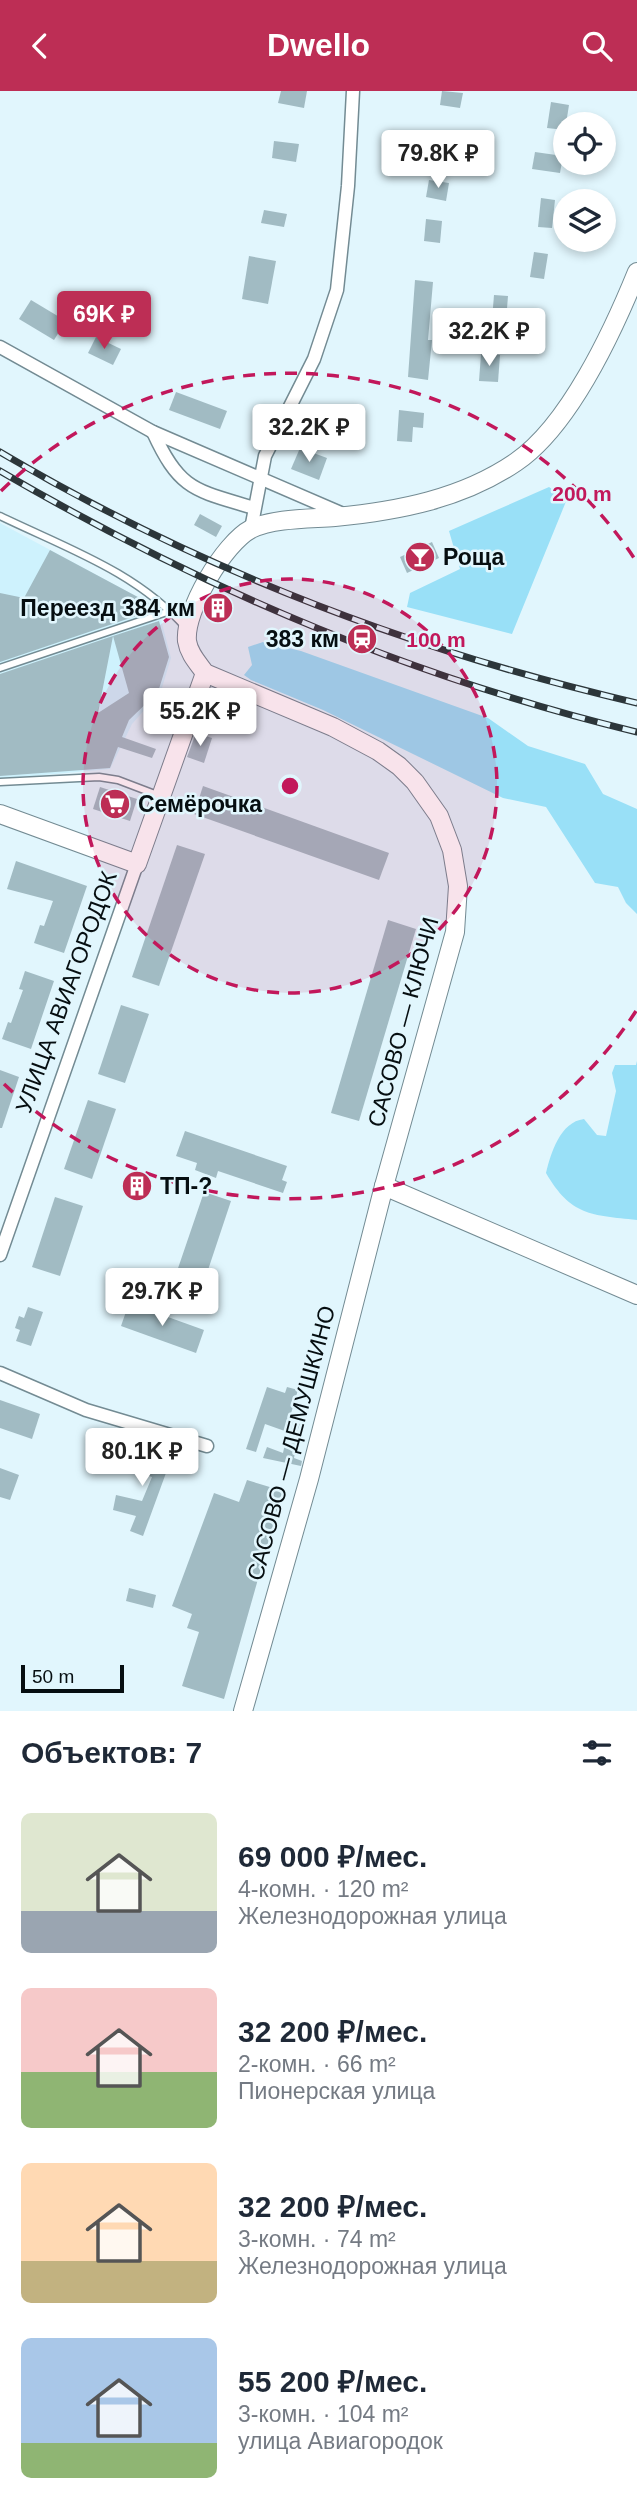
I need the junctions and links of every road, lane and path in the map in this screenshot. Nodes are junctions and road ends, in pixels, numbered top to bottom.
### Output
1 (353, 91) edge
2 (637, 272) edge
3 (0, 347) edge
4 (153, 432) junction
5 (259, 480) junction
6 (254, 508) junction
7 (0, 516) edge
8 (347, 516) junction
9 (251, 529) junction
10 (170, 611) junction
11 (187, 630) junction
12 (0, 668) edge
13 (205, 673) junction
14 (0, 782) edge
15 (161, 797) junction
16 (0, 814) edge
17 (137, 864) junction
18 (384, 1186) junction
19 (0, 1255) edge
20 (637, 1294) edge
21 (0, 1373) edge
22 (207, 1446) dead end
23 (243, 1711) edge

1 - 5 street
2 - 8 street
3 - 4 street
4 - 5 street
4 - 6 street
5 - 6 street
5 - 8 street
6 - 9 street
7 - 10 lane
8 - 9 street
9 - 11 street
10 - 11 lane
10 - 12 lane
11 - 13 street
13 - 15 street, УЛИЦА АВИАГОРОДОК
13 - 18 street, САСОВО — КЛЮЧИ
14 - 15 lane
15 - 17 street, УЛИЦА АВИАГОРОДОК
16 - 17 street, УЛИЦА АВИАГОРОДОК
17 - 19 street, УЛИЦА АВИАГОРОДОК
18 - 20 street
18 - 23 street, САСОВО — ДЕМУШКИНО
21 - 22 street

